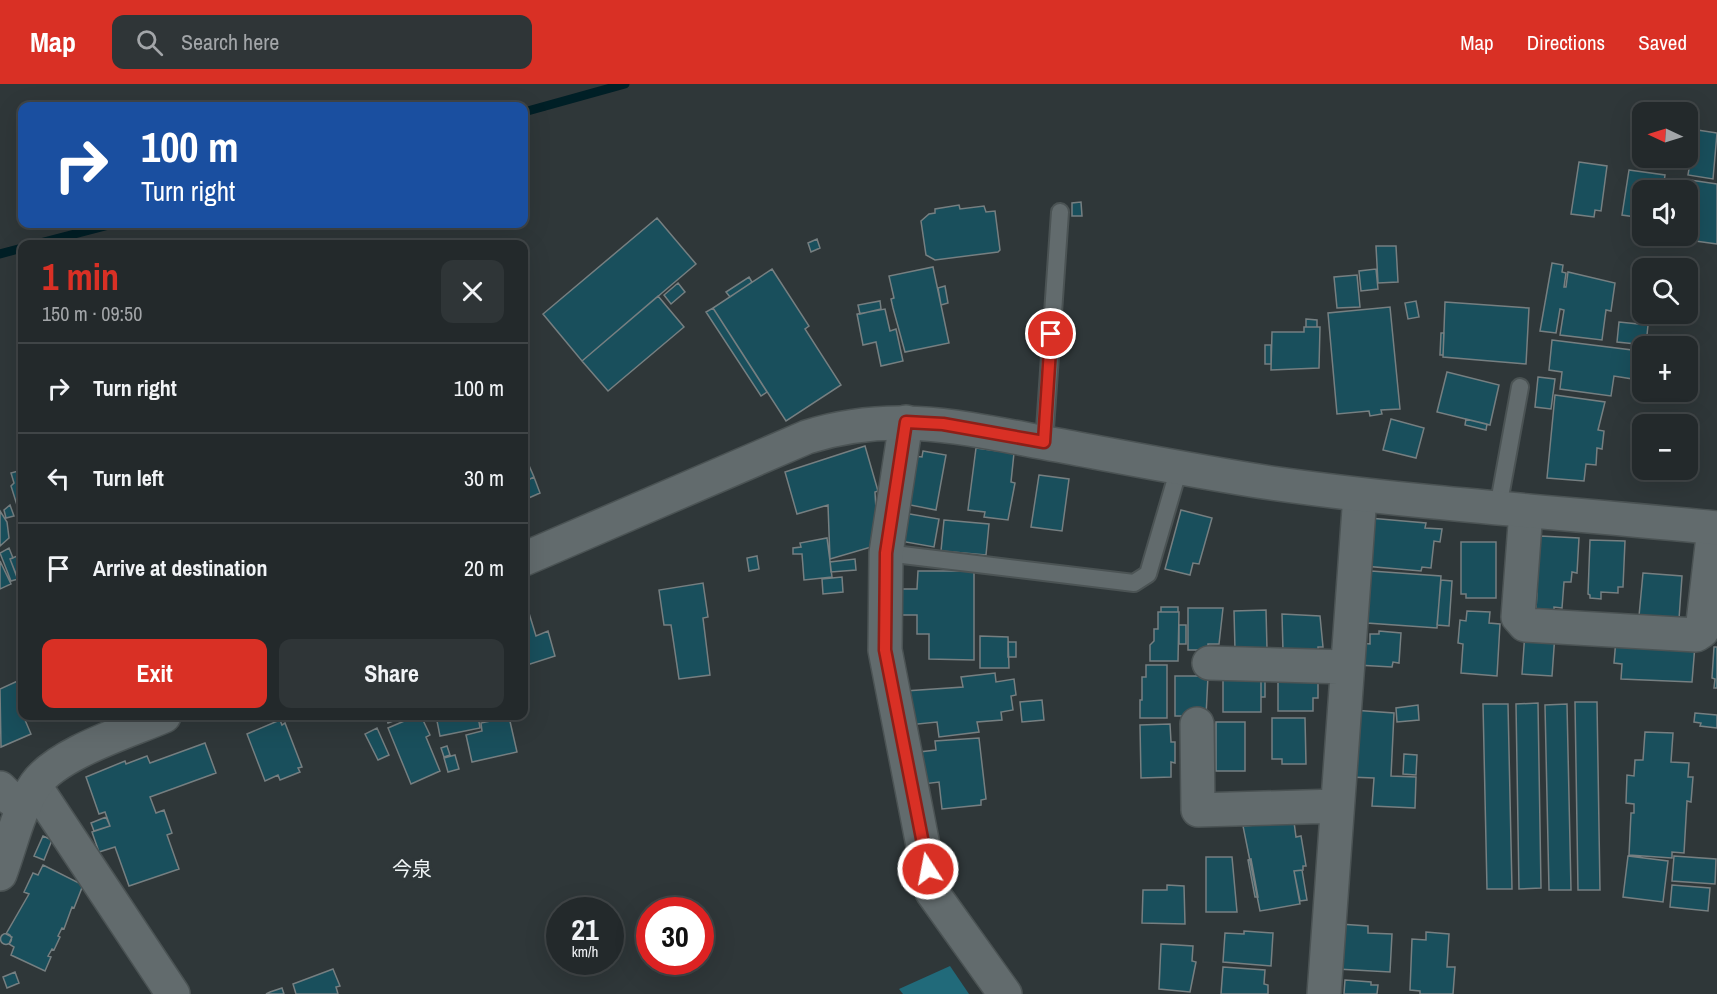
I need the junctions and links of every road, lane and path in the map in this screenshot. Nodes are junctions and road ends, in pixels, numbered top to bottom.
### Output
1 (1060, 212) dead end
2 (1520, 387) dead end
3 (906, 422) junction
4 (1044, 442) junction
5 (1179, 468) junction
6 (1360, 495) junction
7 (1512, 509) junction
8 (1715, 528) edge
9 (886, 553) junction
10 (528, 557) edge
11 (1209, 663) dead end
12 (1346, 667) junction
13 (155, 720) edge
14 (1197, 724) dead end
15 (20, 793) edge
16 (1337, 806) junction
17 (0, 874) edge
18 (173, 994) edge
19 (1005, 994) edge
20 (1324, 994) edge

1 - 4 lane
2 - 7 lane
3 - 4 street
3 - 9 street
3 - 10 street
4 - 5 street
5 - 6 street
5 - 9 lane
6 - 7 street
6 - 12 street
7 - 8 street
7 - 8 street
9 - 19 street
11 - 12 street
12 - 16 street
13 - 15 street
14 - 16 street
15 - 17 street
15 - 18 street
16 - 20 street

